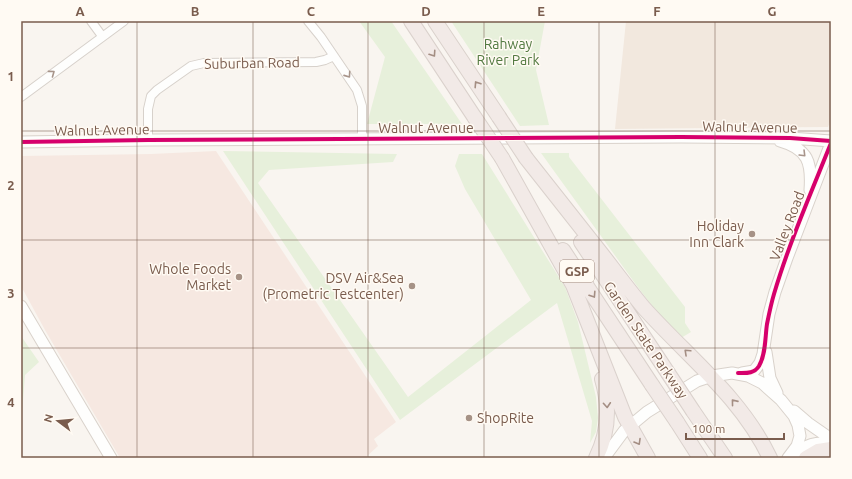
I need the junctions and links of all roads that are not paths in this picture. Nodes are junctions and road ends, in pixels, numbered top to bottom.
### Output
1 (91, 21) edge
2 (124, 21) edge
3 (308, 21) edge
4 (411, 21) edge
5 (435, 21) edge
6 (102, 36) junction
7 (334, 56) junction
8 (21, 97) edge
9 (768, 138) junction
10 (362, 139) junction
11 (148, 140) junction
12 (21, 142) edge
13 (831, 142) edge
14 (502, 158) junction
15 (526, 158) junction
16 (807, 203) junction
17 (21, 306) edge
18 (766, 340) junction
19 (598, 352) junction
20 (738, 373) junction
21 (712, 376) junction
22 (781, 400) junction
23 (630, 426) junction
24 (831, 439) edge
25 (831, 444) edge
26 (831, 449) edge
27 (723, 456) edge
28 (111, 458) edge
29 (596, 458) edge
30 (604, 458) edge
31 (648, 458) edge
32 (700, 458) edge
33 (770, 458) edge
34 (788, 458) edge
35 (806, 458) edge

1 - 6 street
2 - 6 street
3 - 7 street
4 -> 14 highway, Garden State Parkway / GSP, bridge
15 -> 5 highway, Garden State Parkway / GSP, bridge
8 -> 6 street
7 -> 10 street
7 - 11 street, Suburban Road
9 - 10 street, Walnut Avenue
9 - 13 street, Walnut Avenue
9 -> 16 street
10 - 11 street, Walnut Avenue
11 - 12 street, Walnut Avenue
13 - 16 street, Valley Road
14 - 19 highway
14 -> 32 highway, Garden State Parkway / GSP, bridge
21 -> 15 highway
15 - 27 highway, Garden State Parkway / GSP, bridge
16 - 18 street, Valley Road
17 - 28 street
18 - 20 street, Valley Road
18 - 22 street, Valley Road
19 - 23 highway
19 -> 29 highway
20 - 21 street
20 - 22 street
21 - 23 street
33 -> 21 highway
22 - 24 street
22 - 34 street
23 - 30 street
23 -> 31 highway
25 - 34 street
26 - 35 highway

